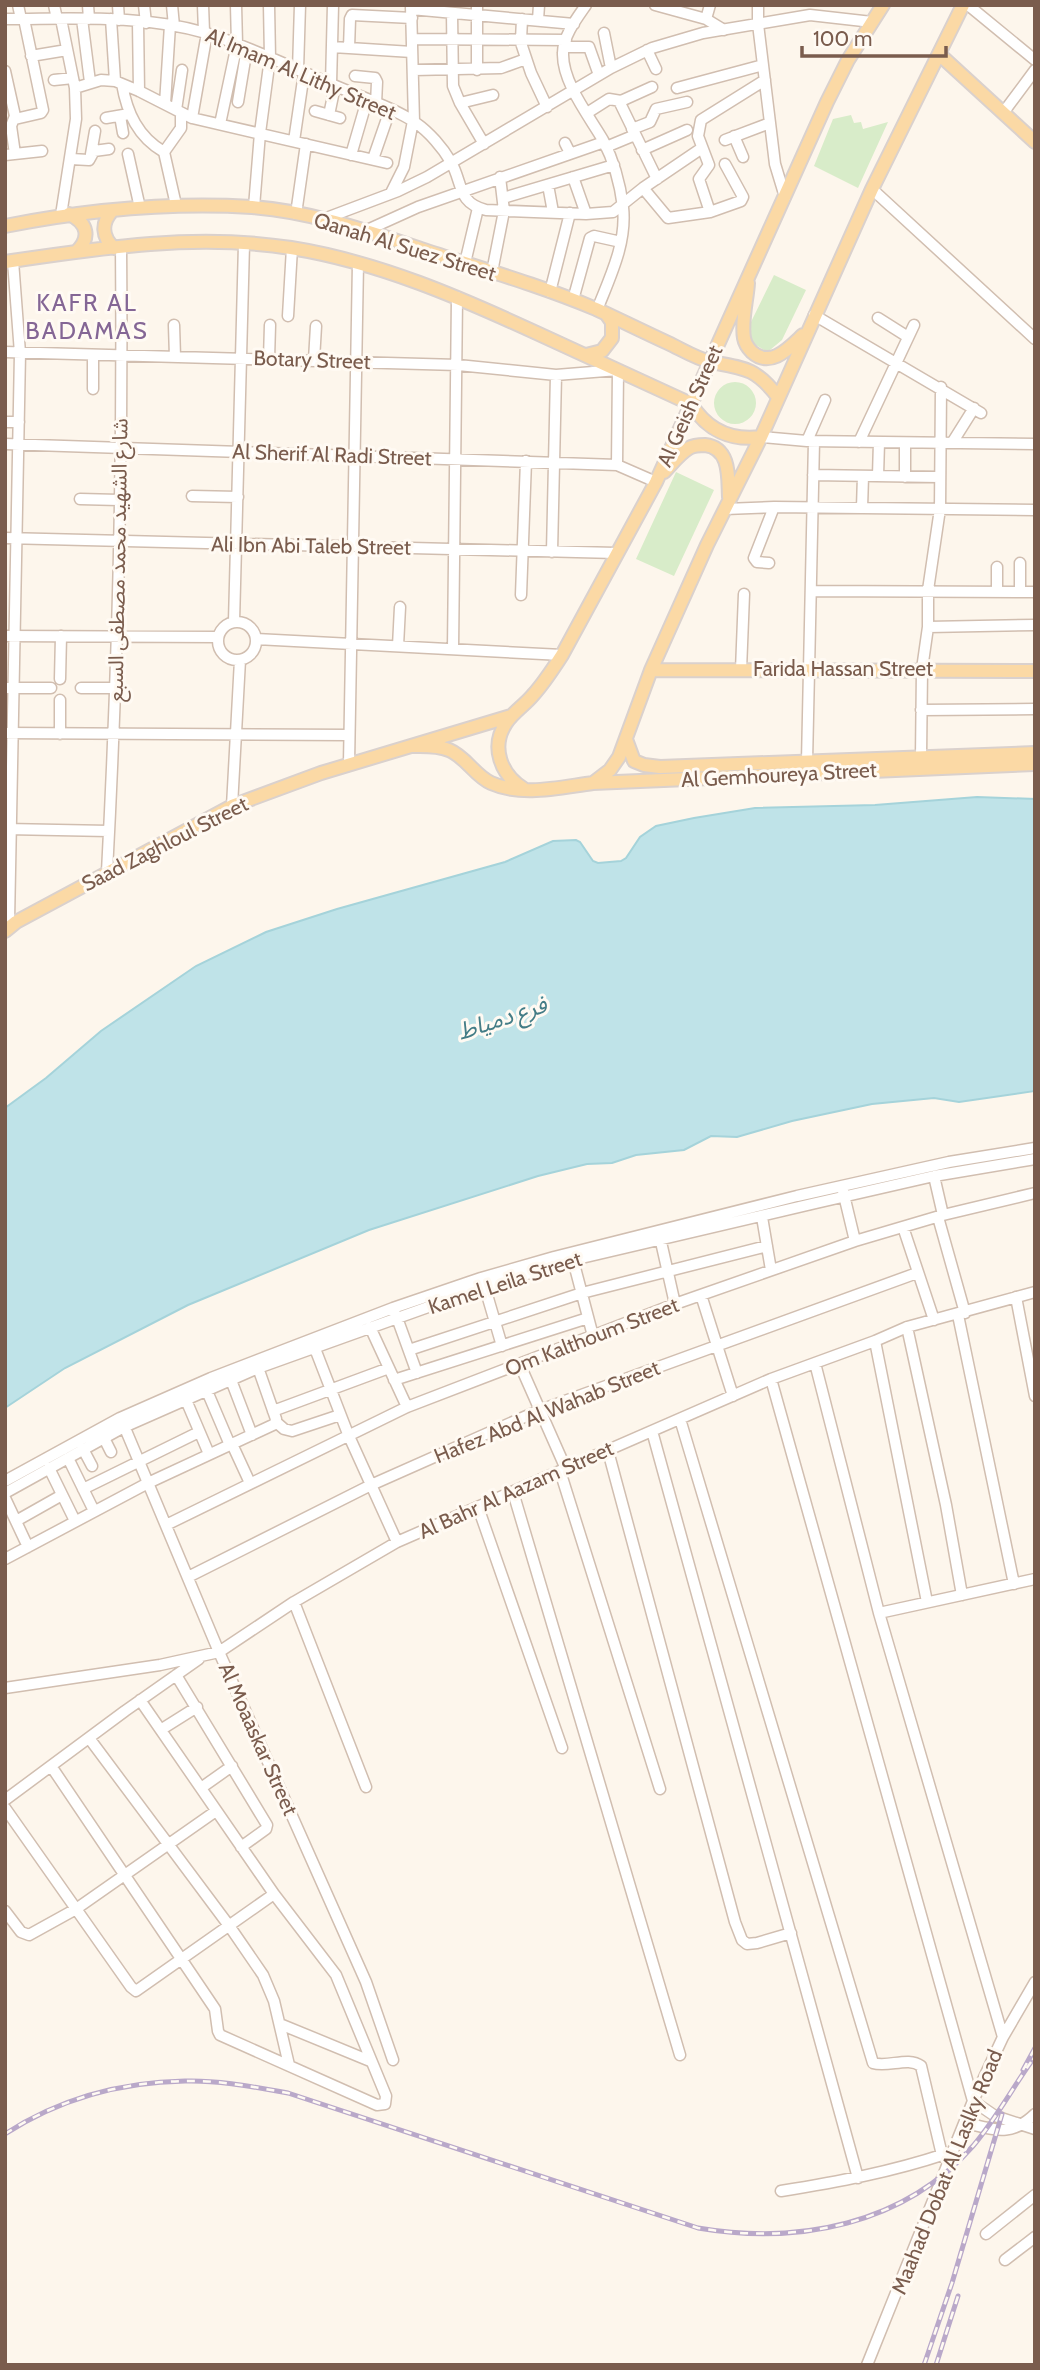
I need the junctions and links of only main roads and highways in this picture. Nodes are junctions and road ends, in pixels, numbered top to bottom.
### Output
1 (883, 5) edge
2 (965, 5) edge
3 (939, 54) junction
4 (1035, 142) edge
5 (113, 211) junction
6 (65, 214) junction
7 (5, 226) edge
8 (118, 248) junction
9 (76, 252) junction
10 (9, 262) edge
11 (749, 276) junction
12 (602, 312) junction
13 (807, 332) junction
14 (586, 355) junction
15 (710, 362) junction
16 (778, 397) junction
17 (691, 404) junction
18 (761, 437) junction
19 (656, 482) junction
20 (727, 505) junction
21 (651, 670) junction
22 (1035, 670) edge
23 (512, 716) junction
24 (462, 730) junction
25 (627, 742) junction
26 (412, 746) junction
27 (1035, 753) edge
28 (460, 758) junction
29 (1035, 764) edge
30 (593, 783) junction
31 (524, 789) junction
32 (9, 924) edge

1 - 11 main road, Al Geish Street
2 - 3 main road
3 - 4 main road
3 - 13 main road
5 - 6 main road, Qanah Al Suez Street
5 - 8 main road
5 - 12 main road, Qanah Al Suez Street
6 - 7 main road, Qanah Al Suez Street
6 - 9 main road
8 - 9 main road, Qanah Al Suez Street
8 - 14 main road, Qanah Al Suez Street
9 - 10 main road, Qanah Al Suez Street
11 - 13 main road
11 - 15 main road, Al Geish Street
12 - 14 main road
12 - 15 main road, Qanah Al Suez Street
13 - 16 main road
14 - 17 main road, Qanah Al Suez Street
15 - 16 main road, Qanah Al Suez Street
15 - 17 main road, Al Geish Street
16 - 18 main road
17 - 18 main road, Qanah Al Suez Street
17 - 19 main road, Al Geish Street
18 - 20 main road
19 - 20 main road
19 - 23 main road, Al Geish Street
20 - 21 main road
21 - 22 main road, Farida Hassan Street
21 - 25 main road
23 - 24 main road, Saad Zaghloul Street
23 - 31 main road, Al Geish Street
24 - 26 main road, Saad Zaghloul Street
24 - 28 main road
25 - 27 main road, Al Gemhoureya Street
25 - 30 main road
26 - 28 main road, Saad Zaghloul Street
26 - 32 main road, Saad Zaghloul Street
28 - 31 main road, Saad Zaghloul Street
29 - 30 main road, Al Gemhoureya Street
30 - 31 main road, Al Gemhoureya Street

